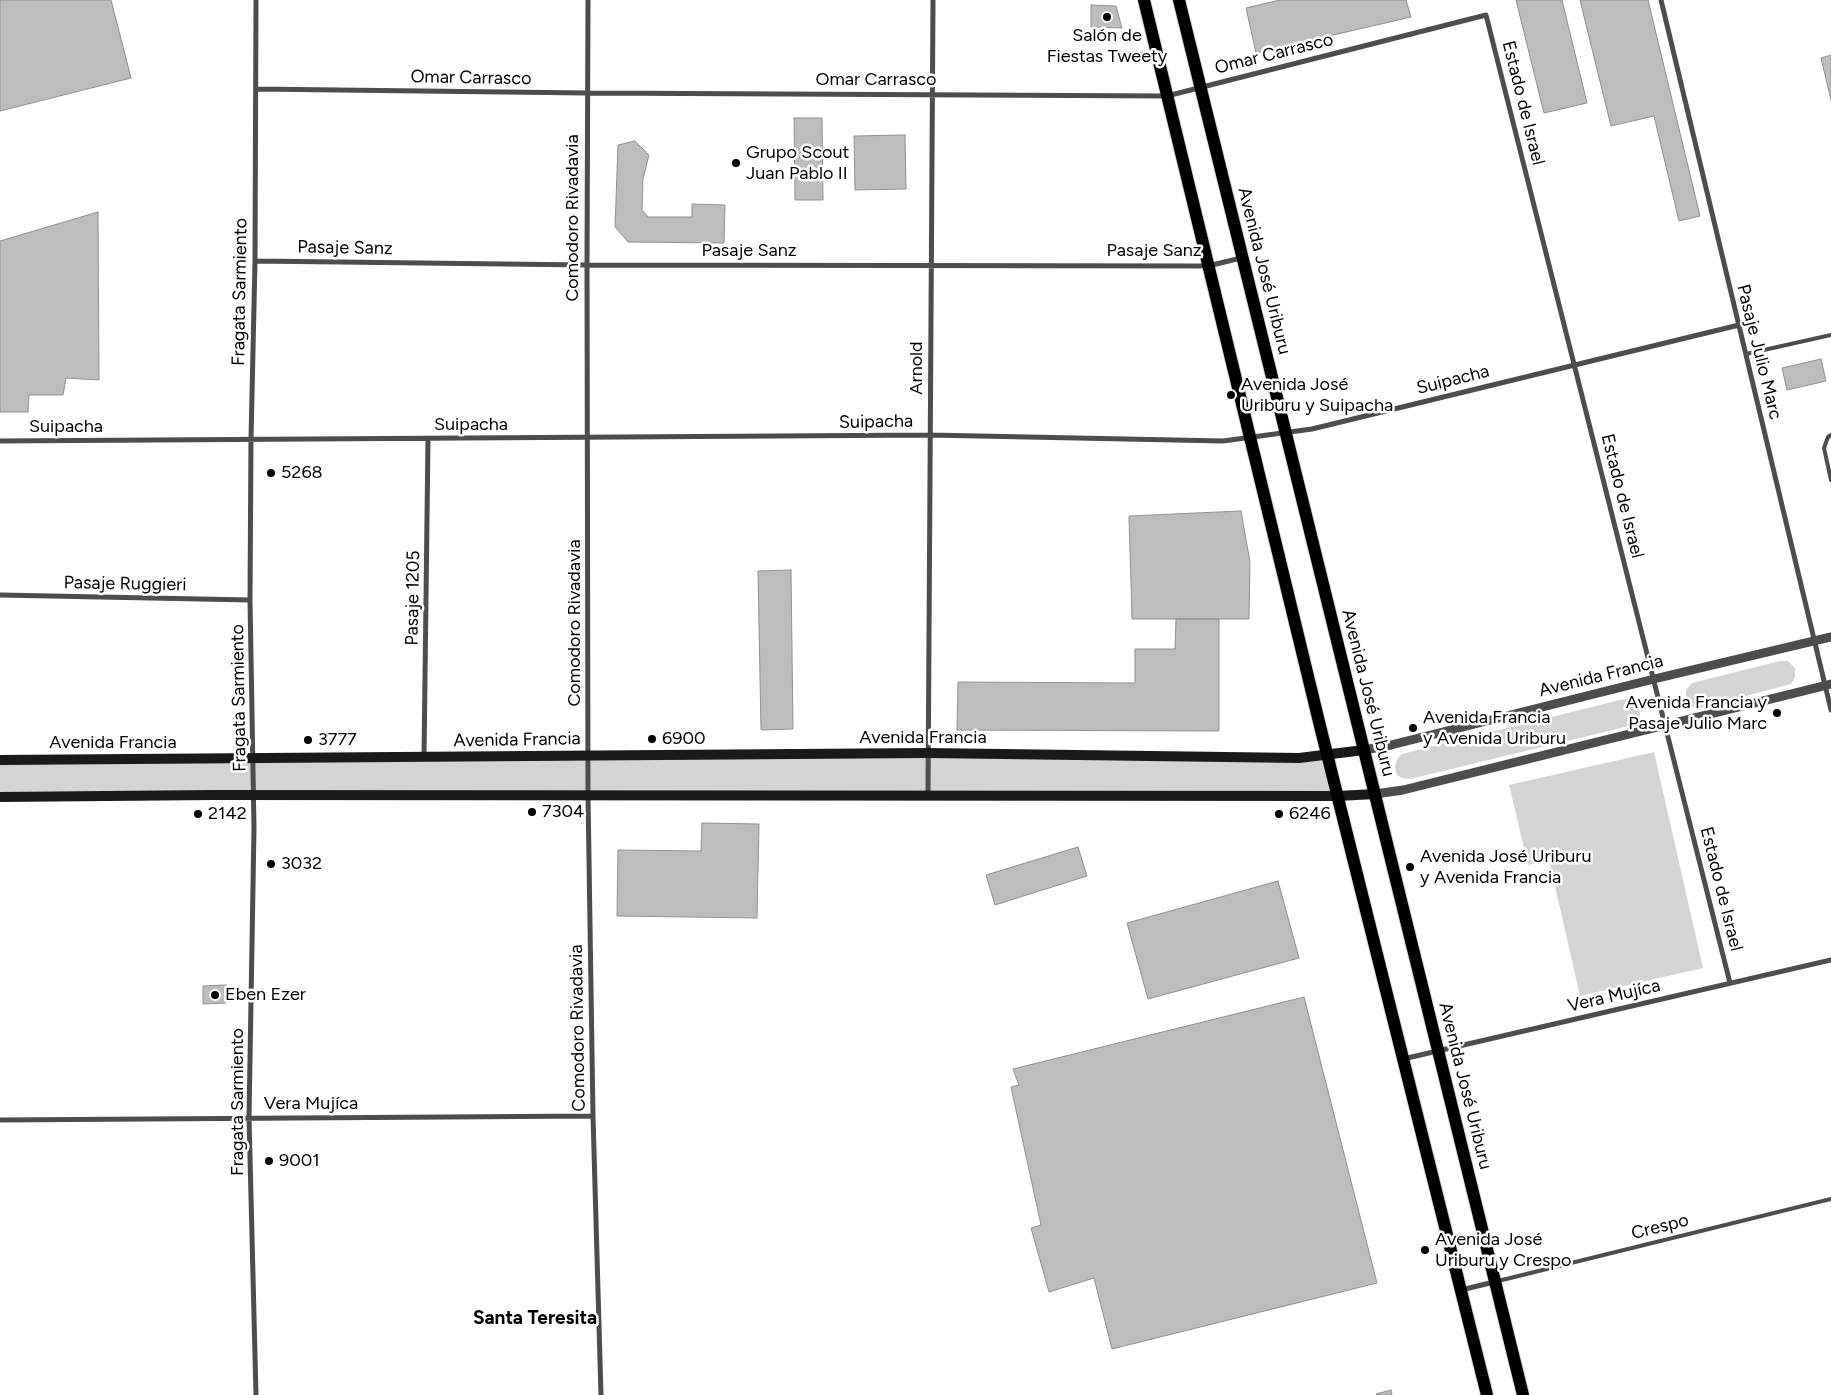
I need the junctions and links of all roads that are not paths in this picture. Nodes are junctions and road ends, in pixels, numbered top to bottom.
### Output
1 (256, 0) edge
2 (588, 0) edge
3 (933, 0) edge
4 (1144, 0) edge
5 (1179, 0) edge
6 (1661, 0) edge
7 (1486, 15) joint
8 (1200, 87) junction
9 (256, 89) junction
10 (587, 93) junction
11 (932, 93) junction
12 (1167, 96) junction
13 (1243, 258) junction
14 (255, 260) junction
15 (931, 264) junction
16 (587, 265) junction
17 (1208, 266) junction
18 (1739, 325) junction
19 (1831, 335) edge
20 (1746, 354) junction
21 (1575, 364) junction
22 (1286, 432) junction
23 (930, 435) junction
24 (1831, 435) edge
25 (1250, 437) junction
26 (588, 438) junction
27 (251, 439) junction
28 (428, 439) junction
29 (0, 441) edge
30 (1831, 480) edge
31 (0, 595) edge
32 (250, 600) junction
33 (1831, 637) edge
34 (1814, 641) junction
35 (1654, 679) junction
36 (1828, 684) edge
37 (1831, 710) edge
38 (1665, 725) junction
39 (1364, 750) junction
40 (928, 754) junction
41 (589, 755) junction
42 (1328, 756) junction
43 (424, 757) junction
44 (254, 758) junction
45 (0, 760) edge
46 (1375, 794) junction
47 (254, 795) junction
48 (588, 795) junction
49 (928, 796) junction
50 (1338, 796) junction
51 (0, 797) edge
52 (1831, 960) edge
53 (1730, 983) junction
54 (1439, 1051) junction
55 (1403, 1059) junction
56 (593, 1116) junction
57 (250, 1118) junction
58 (0, 1120) edge
59 (1831, 1199) edge
60 (1496, 1282) junction
61 (1461, 1290) junction
62 (256, 1395) edge
63 (601, 1395) edge
64 (1487, 1395) edge
65 (1523, 1395) edge

1 - 9 street, Fragata Sarmiento
2 - 10 street, Comodoro Rivadavia
3 - 11 street, Arnold
4 - 12 main road
5 - 8 main road, Avenida José Uriburu
6 - 18 street, Pasaje Julio Marc
7 - 8 street, Omar Carrasco
7 - 21 street, Estado de Israel
8 - 12 street, Omar Carrasco
8 - 13 main road, Avenida José Uriburu
9 - 10 street, Omar Carrasco
9 - 14 street, Fragata Sarmiento
10 - 11 street, Omar Carrasco
10 - 16 street, Comodoro Rivadavia
11 - 12 street, Omar Carrasco
11 - 15 street, Arnold
12 - 17 main road
13 - 17 street, Pasaje Sanz
13 - 22 main road, Avenida José Uriburu
14 - 16 street, Pasaje Sanz
14 - 27 street, Fragata Sarmiento
15 - 16 street, Pasaje Sanz
15 - 17 street, Pasaje Sanz
15 - 23 street, Arnold
16 - 26 street, Comodoro Rivadavia
17 - 25 main road
18 - 20 street, Pasaje Julio Marc
18 - 21 street, Suipacha
19 - 20 lane
20 - 34 street, Pasaje Julio Marc
21 - 22 street, Suipacha
21 - 35 street, Estado de Israel
22 - 25 street, Suipacha
22 - 39 main road, Avenida José Uriburu
23 - 25 street, Suipacha
23 - 26 street, Suipacha
23 - 40 street, Arnold
24 - 30 lane
25 - 42 main road
26 - 28 street, Suipacha
26 - 41 street, Comodoro Rivadavia
27 - 28 street, Suipacha
27 - 29 street, Suipacha
27 - 32 street, Fragata Sarmiento
28 - 43 street, Pasaje 1205
31 - 32 street, Pasaje Ruggieri
32 - 44 street, Fragata Sarmiento
33 - 34 street, Avenida Francia
34 - 35 street, Avenida Francia
34 - 36 street, Pasaje Julio Marc
35 - 38 street, Estado de Israel
35 - 39 street, Avenida Francia
36 - 37 street, Pasaje Julio Marc
36 - 38 street
38 - 46 street
38 - 53 street, Estado de Israel
39 - 42 main road, Avenida Francia
39 - 46 main road, Avenida José Uriburu
40 - 41 main road, Avenida Francia
40 - 42 main road, Avenida Francia
40 - 49 street, Arnold
41 - 43 main road, Avenida Francia
41 - 48 street, Comodoro Rivadavia
42 - 50 main road
43 - 44 main road, Avenida Francia
44 - 45 main road, Avenida Francia
44 - 47 street, Fragata Sarmiento
46 - 50 main road
46 - 54 main road, Avenida José Uriburu
47 - 48 main road
47 - 51 main road
47 - 57 street, Fragata Sarmiento
48 - 49 main road
48 - 56 street, Comodoro Rivadavia
49 - 50 main road
50 - 55 main road
52 - 53 street, Vera Mujíca
53 - 54 street, Vera Mujíca
54 - 55 street, Vera Mujíca
54 - 60 main road, Avenida José Uriburu
55 - 61 main road
56 - 57 street, Vera Mujíca
56 - 63 street, Comodoro Rivadavia
57 - 58 street, Vera Mujíca
57 - 62 street, Fragata Sarmiento
59 - 60 lane, Crespo
60 - 61 street
60 - 65 main road, Avenida José Uriburu
61 - 64 main road

